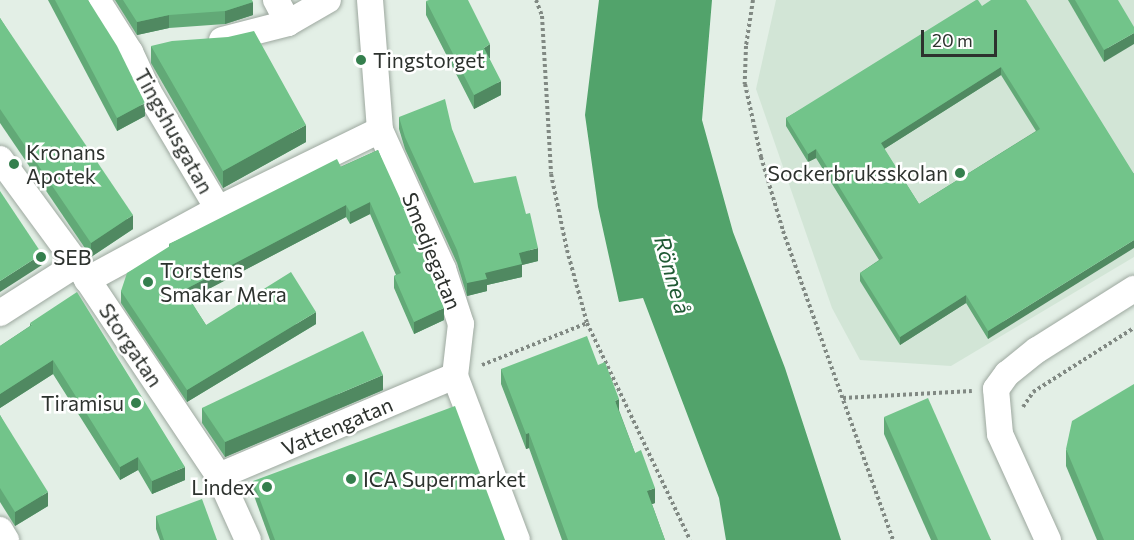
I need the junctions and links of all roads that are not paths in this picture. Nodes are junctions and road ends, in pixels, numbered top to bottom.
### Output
1 (98, 0) edge
2 (276, 0) edge
3 (328, 0) edge
4 (370, 0) edge
5 (288, 22) junction
6 (193, 41) edge
7 (380, 130) junction
8 (0, 159) edge
9 (218, 208) junction
10 (82, 272) junction
11 (1134, 289) edge
12 (0, 313) edge
13 (455, 376) junction
14 (219, 476) junction
15 (0, 530) edge
16 (6, 540) edge
17 (248, 540) edge
18 (517, 540) edge
19 (1048, 540) edge

1 - 9 street, Tingshusgatan
2 - 5 street
3 - 5 street
4 - 7 street, Smedjegatan
5 - 6 street
7 - 9 street
7 - 13 street, Smedjegatan
8 - 10 street, Storgatan
9 - 10 street
10 - 12 street
10 - 14 street, Storgatan
11 - 19 street
13 - 14 street, Vattengatan
13 - 18 street
14 - 17 street, Storgatan
15 - 16 street

